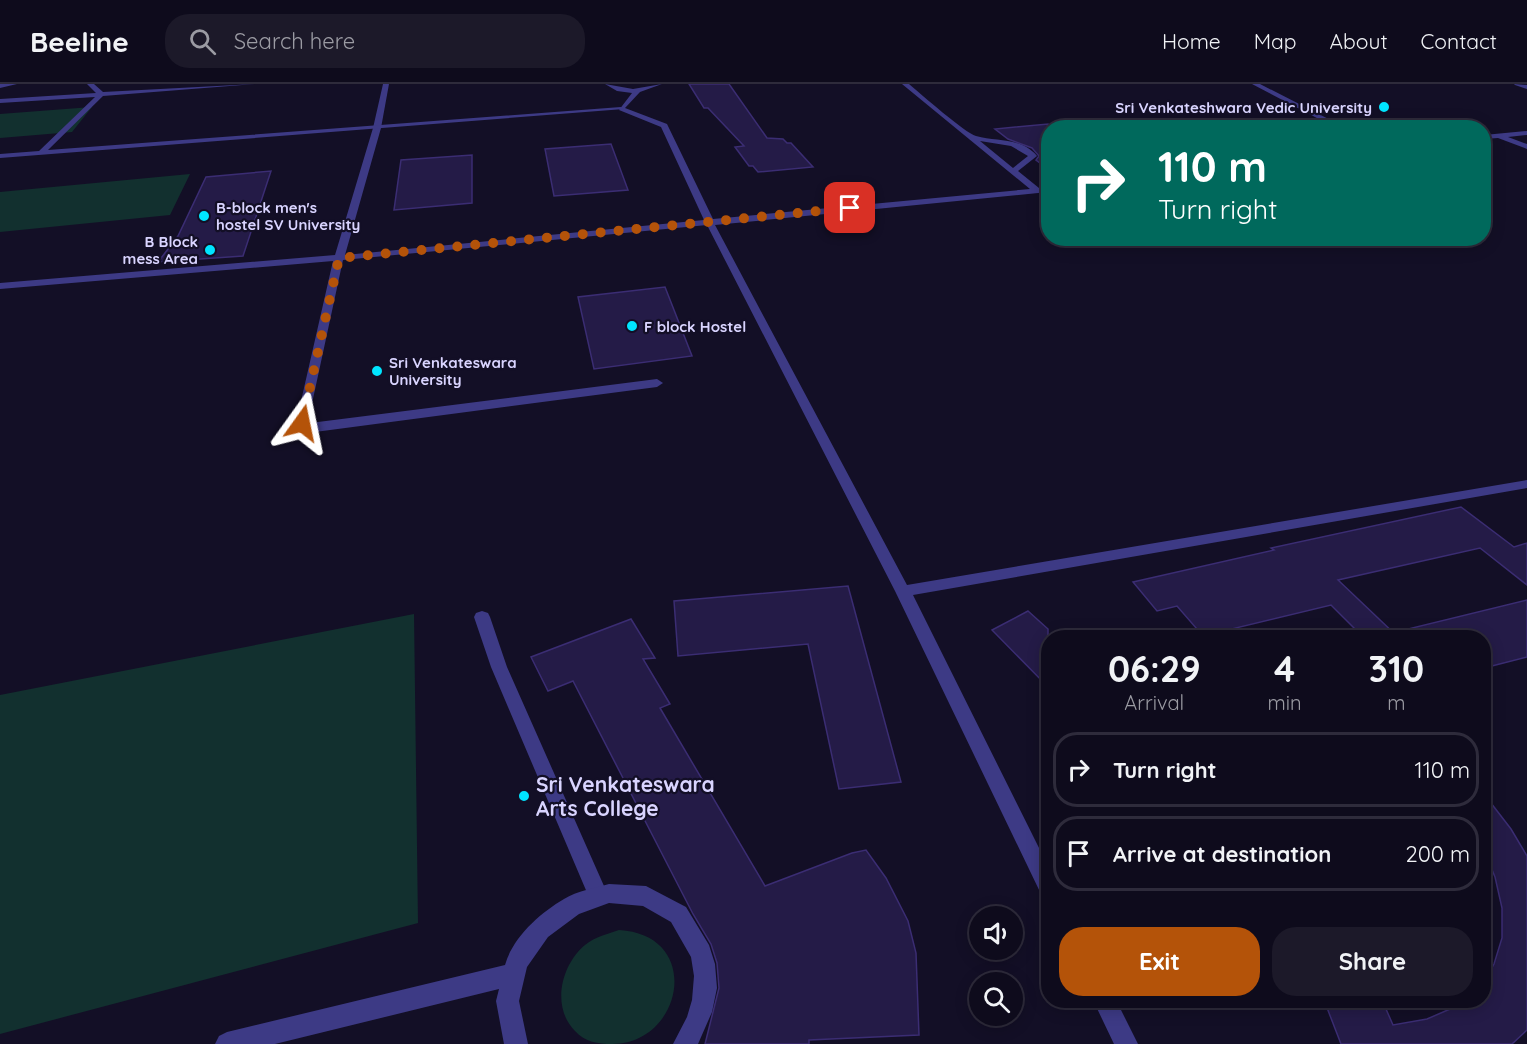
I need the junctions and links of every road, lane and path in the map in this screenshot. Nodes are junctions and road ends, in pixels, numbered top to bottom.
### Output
1 (14, 84) edge
2 (90, 84) edge
3 (252, 84) edge
4 (386, 84) edge
5 (608, 84) edge
6 (659, 84) edge
7 (905, 84) edge
8 (1255, 84) edge
9 (1517, 84) edge
10 (0, 86) edge
11 (1527, 87) edge
12 (638, 90) junction
13 (101, 94) junction
14 (0, 101) edge
15 (621, 109) junction
16 (1327, 120) edge
17 (377, 128) junction
18 (1527, 133) edge
19 (1491, 136) edge
20 (1498, 136) junction
21 (970, 138) junction
22 (1527, 142) edge
23 (1517, 143) junction
24 (1527, 147) edge
25 (41, 153) junction
26 (0, 156) edge
27 (1012, 172) junction
28 (1037, 191) junction
29 (1041, 191) edge
30 (709, 221) junction
31 (339, 258) junction
32 (0, 286) edge
33 (657, 383) dead end
34 (1527, 484) edge
35 (903, 591) junction
36 (482, 616) dead end
37 (1041, 873) edge
38 (598, 895) junction
39 (509, 975) junction
40 (1108, 1008) edge
41 (512, 1043) edge
42 (227, 1044) edge
43 (685, 1044) edge
44 (1126, 1044) edge

1 - 10 street
2 - 13 street
3 - 13 street
4 - 17 street
5 - 12 street
6 - 12 street
7 - 21 street
8 - 16 street
9 - 11 street
12 - 15 street
13 - 14 street
13 - 25 street
15 - 17 street
15 - 30 street
17 - 25 street
17 - 31 street
18 - 20 street
19 - 20 street
20 - 23 street
21 - 27 street
21 - 27 street
22 - 23 street
23 - 24 street
25 - 26 street
27 - 28 street
28 - 29 street
28 - 30 street
30 - 31 street
30 - 35 street
31 - 32 street
31 - 33 street
34 - 35 street
35 - 37 street
36 - 38 street
38 - 39 street
38 - 43 street
39 - 41 street
39 - 42 street
40 - 44 street

